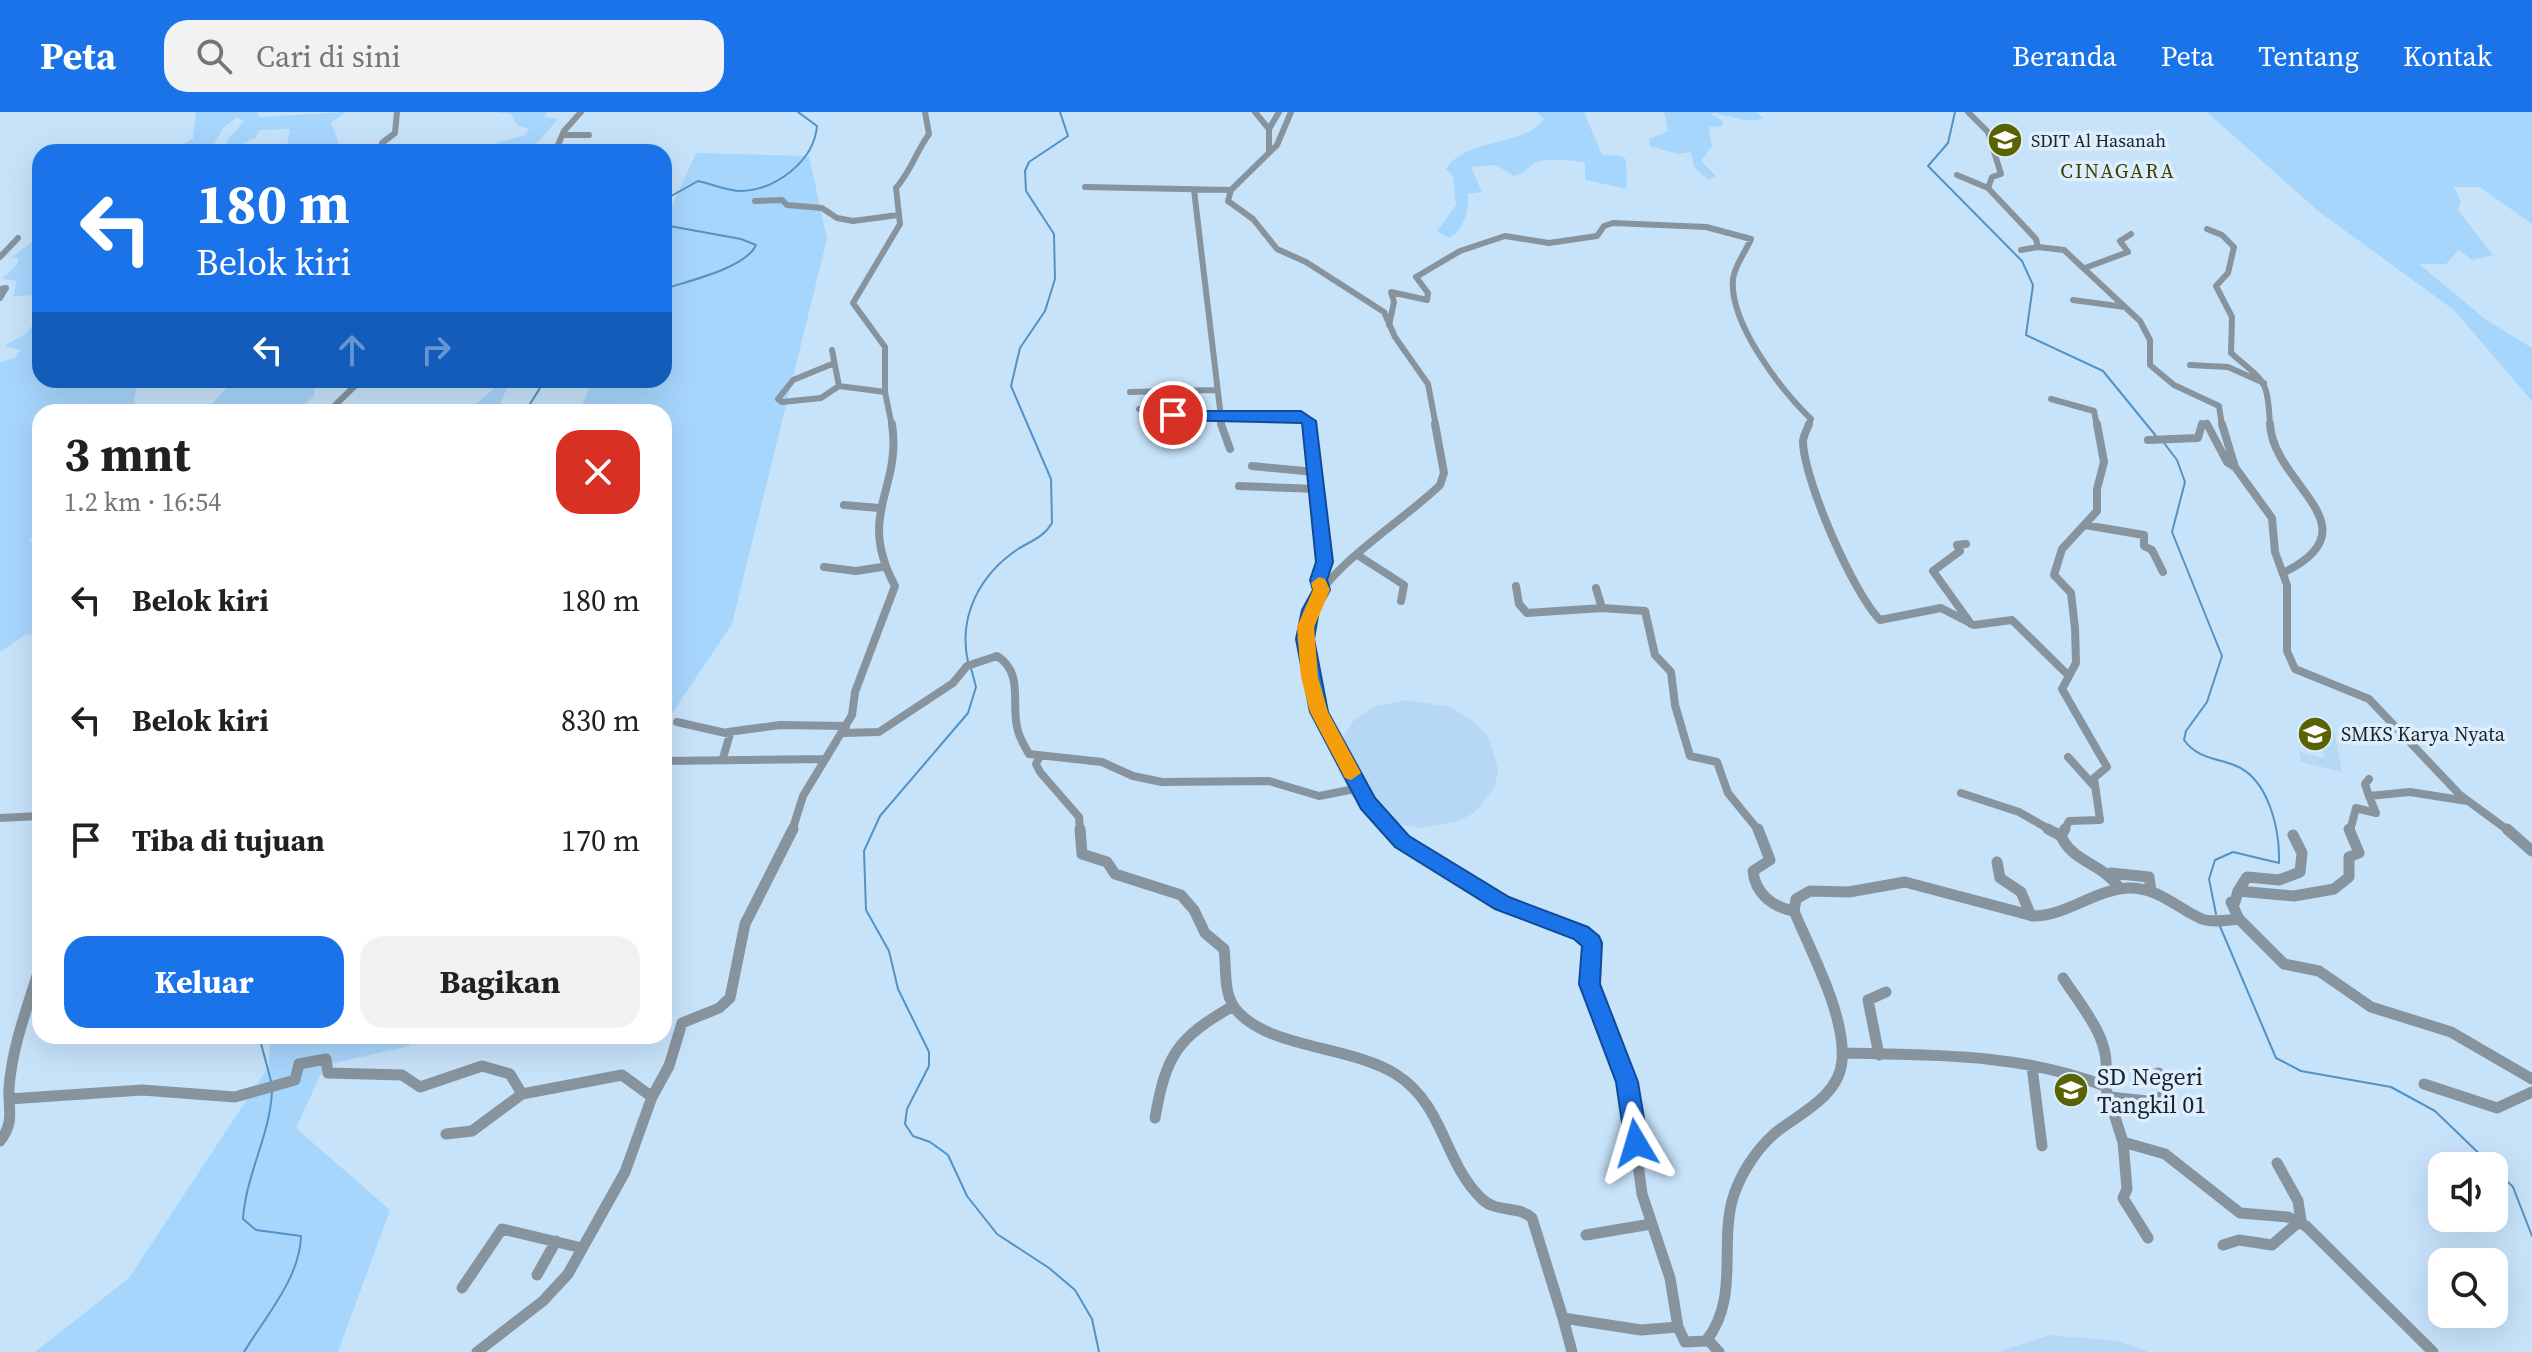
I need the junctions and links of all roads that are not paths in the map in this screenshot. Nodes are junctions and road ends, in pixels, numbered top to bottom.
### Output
1 (397, 112) edge
2 (581, 112) edge
3 (925, 112) edge
4 (1255, 112) edge
5 (1279, 112) edge
6 (1291, 112) edge
7 (1968, 112) edge
8 (1269, 129) junction
9 (564, 135) junction
10 (589, 135) dead end
11 (382, 144) edge
12 (559, 144) edge
13 (1269, 152) junction
14 (1957, 175) dead end
15 (1085, 187) dead end
16 (1988, 188) junction
17 (1194, 190) junction
18 (1231, 190) junction
19 (755, 201) dead end
20 (898, 215) junction
21 (2207, 229) dead end
22 (2131, 234) dead end
23 (18, 238) dead end
24 (2038, 247) junction
25 (2021, 250) dead end
26 (0, 257) edge
27 (2085, 268) junction
28 (0, 289) edge
29 (0, 298) edge
30 (2073, 300) dead end
31 (2132, 310) junction
32 (1390, 328) junction
33 (832, 350) dead end
34 (832, 364) junction
35 (2190, 365) dead end
36 (2264, 383) junction
37 (839, 386) junction
38 (354, 388) edge
39 (1215, 390) junction
40 (885, 392) junction
41 (1130, 392) dead end
42 (2051, 399) dead end
43 (339, 404) edge
44 (1139, 409) dead end
45 (1173, 415) junction
46 (1218, 416) junction
47 (2157, 440) dead end
48 (1176, 441) dead end
49 (1230, 449) dead end
50 (1252, 466) dead end
51 (2235, 467) junction
52 (1315, 472) junction
53 (1239, 486) dead end
54 (1316, 489) junction
55 (844, 505) dead end
56 (879, 508) junction
57 (2085, 525) junction
58 (1966, 544) dead end
59 (1359, 556) junction
60 (824, 567) dead end
61 (882, 567) junction
62 (2163, 572) dead end
63 (2285, 572) junction
64 (1516, 586) dead end
65 (1596, 588) dead end
66 (1322, 590) junction
67 (1401, 601) dead end
68 (1602, 608) junction
69 (1971, 624) junction
70 (2069, 676) junction
71 (677, 722) dead end
72 (844, 729) junction
73 (728, 732) junction
74 (1040, 756) junction
75 (2068, 757) dead end
76 (723, 758) junction
77 (825, 759) junction
78 (672, 761) edge
79 (2369, 779) dead end
80 (2095, 787) junction
81 (1360, 788) junction
82 (1961, 793) dead end
83 (2369, 796) junction
84 (2467, 801) junction
85 (32, 816) edge
86 (0, 818) edge
87 (2293, 835) dead end
88 (2061, 836) junction
89 (2532, 851) edge
90 (1997, 862) dead end
91 (2111, 873) junction
92 (2119, 888) junction
93 (2151, 891) junction
94 (2238, 891) junction
95 (1794, 911) junction
96 (2031, 916) junction
97 (2236, 919) junction
98 (2063, 978) dead end
99 (32, 992) edge
100 (1886, 992) dead end
101 (1233, 1006) junction
102 (1842, 1053) junction
103 (1879, 1055) junction
104 (2032, 1067) junction
105 (2158, 1073) dead end
106 (2532, 1079) edge
107 (2103, 1084) junction
108 (2424, 1084) dead end
109 (2532, 1092) edge
110 (522, 1094) junction
111 (652, 1097) junction
112 (2110, 1097) junction
113 (9, 1099) junction
114 (1155, 1118) dead end
115 (446, 1134) dead end
116 (0, 1141) edge
117 (2123, 1142) junction
118 (2042, 1146) dead end
119 (2277, 1163) dead end
120 (2299, 1222) junction
121 (1651, 1224) junction
122 (1586, 1235) dead end
123 (2148, 1238) dead end
124 (556, 1241) junction
125 (2223, 1245) dead end
126 (582, 1248) junction
127 (537, 1275) dead end
128 (462, 1288) dead end
129 (1563, 1318) junction
130 (1678, 1327) junction
131 (1708, 1340) junction
132 (477, 1352) edge
133 (1572, 1352) edge
134 (1719, 1352) edge
135 (2433, 1352) edge

1 - 11 street
2 - 9 street
3 - 20 street
4 - 8 street
5 - 8 street
6 - 13 street
7 - 16 street
8 - 13 street
9 - 10 street
9 - 12 street
13 - 18 street
14 - 16 street
15 - 17 street
16 - 24 street
17 - 18 street
17 - 39 street
18 - 32 street
19 - 20 street
20 - 40 street
21 - 36 street
22 - 27 street
23 - 26 street
24 - 25 street
24 - 27 street
27 - 31 street
28 - 29 street
30 - 31 street
31 - 51 street
32 - 59 street
32 - 69 street
33 - 34 street
34 - 37 street
34 - 37 street
35 - 36 street
36 - 63 street
37 - 40 street
38 - 43 street
39 - 41 street
39 - 46 street
40 - 56 street
42 - 57 street
44 - 45 street
45 - 46 street
45 - 48 street
46 - 49 street
46 - 52 street
47 - 51 street
50 - 52 street
51 - 63 street
52 - 54 street
53 - 54 street
54 - 66 street
55 - 56 street
56 - 61 street
57 - 62 street
57 - 70 street
58 - 69 street
59 - 66 street
59 - 67 street
60 - 61 street
61 - 72 street
63 - 84 street
64 - 68 street
65 - 68 street
66 - 81 street
68 - 95 street
69 - 70 street
70 - 80 street
71 - 73 street
72 - 73 street
72 - 74 street
72 - 77 street
73 - 76 street
74 - 81 street
74 - 101 street
75 - 80 street
76 - 77 street
76 - 78 street
77 - 111 street
79 - 83 street
80 - 88 street
81 - 121 street
82 - 88 street
83 - 84 street
83 - 94 street
84 - 89 street
85 - 86 street
87 - 94 street
88 - 91 street
90 - 96 street
91 - 92 street
91 - 93 street
92 - 93 street
92 - 96 street
93 - 97 street
94 - 97 street
95 - 96 street
95 - 102 street
97 - 106 street
98 - 107 street
99 - 113 street
100 - 103 street
101 - 114 street
101 - 129 street
102 - 103 street
102 - 131 street
103 - 104 street
104 - 107 street
104 - 118 street
105 - 112 street
107 - 112 street
108 - 109 street
110 - 111 street
110 - 113 street
110 - 115 street
111 - 126 street
112 - 117 street
113 - 116 street
117 - 120 street
117 - 123 street
119 - 120 street
120 - 125 street
120 - 135 street
121 - 122 street
121 - 130 street
124 - 126 street
124 - 127 street
124 - 128 street
126 - 132 street
129 - 130 street
129 - 133 street
130 - 131 street
131 - 134 street

